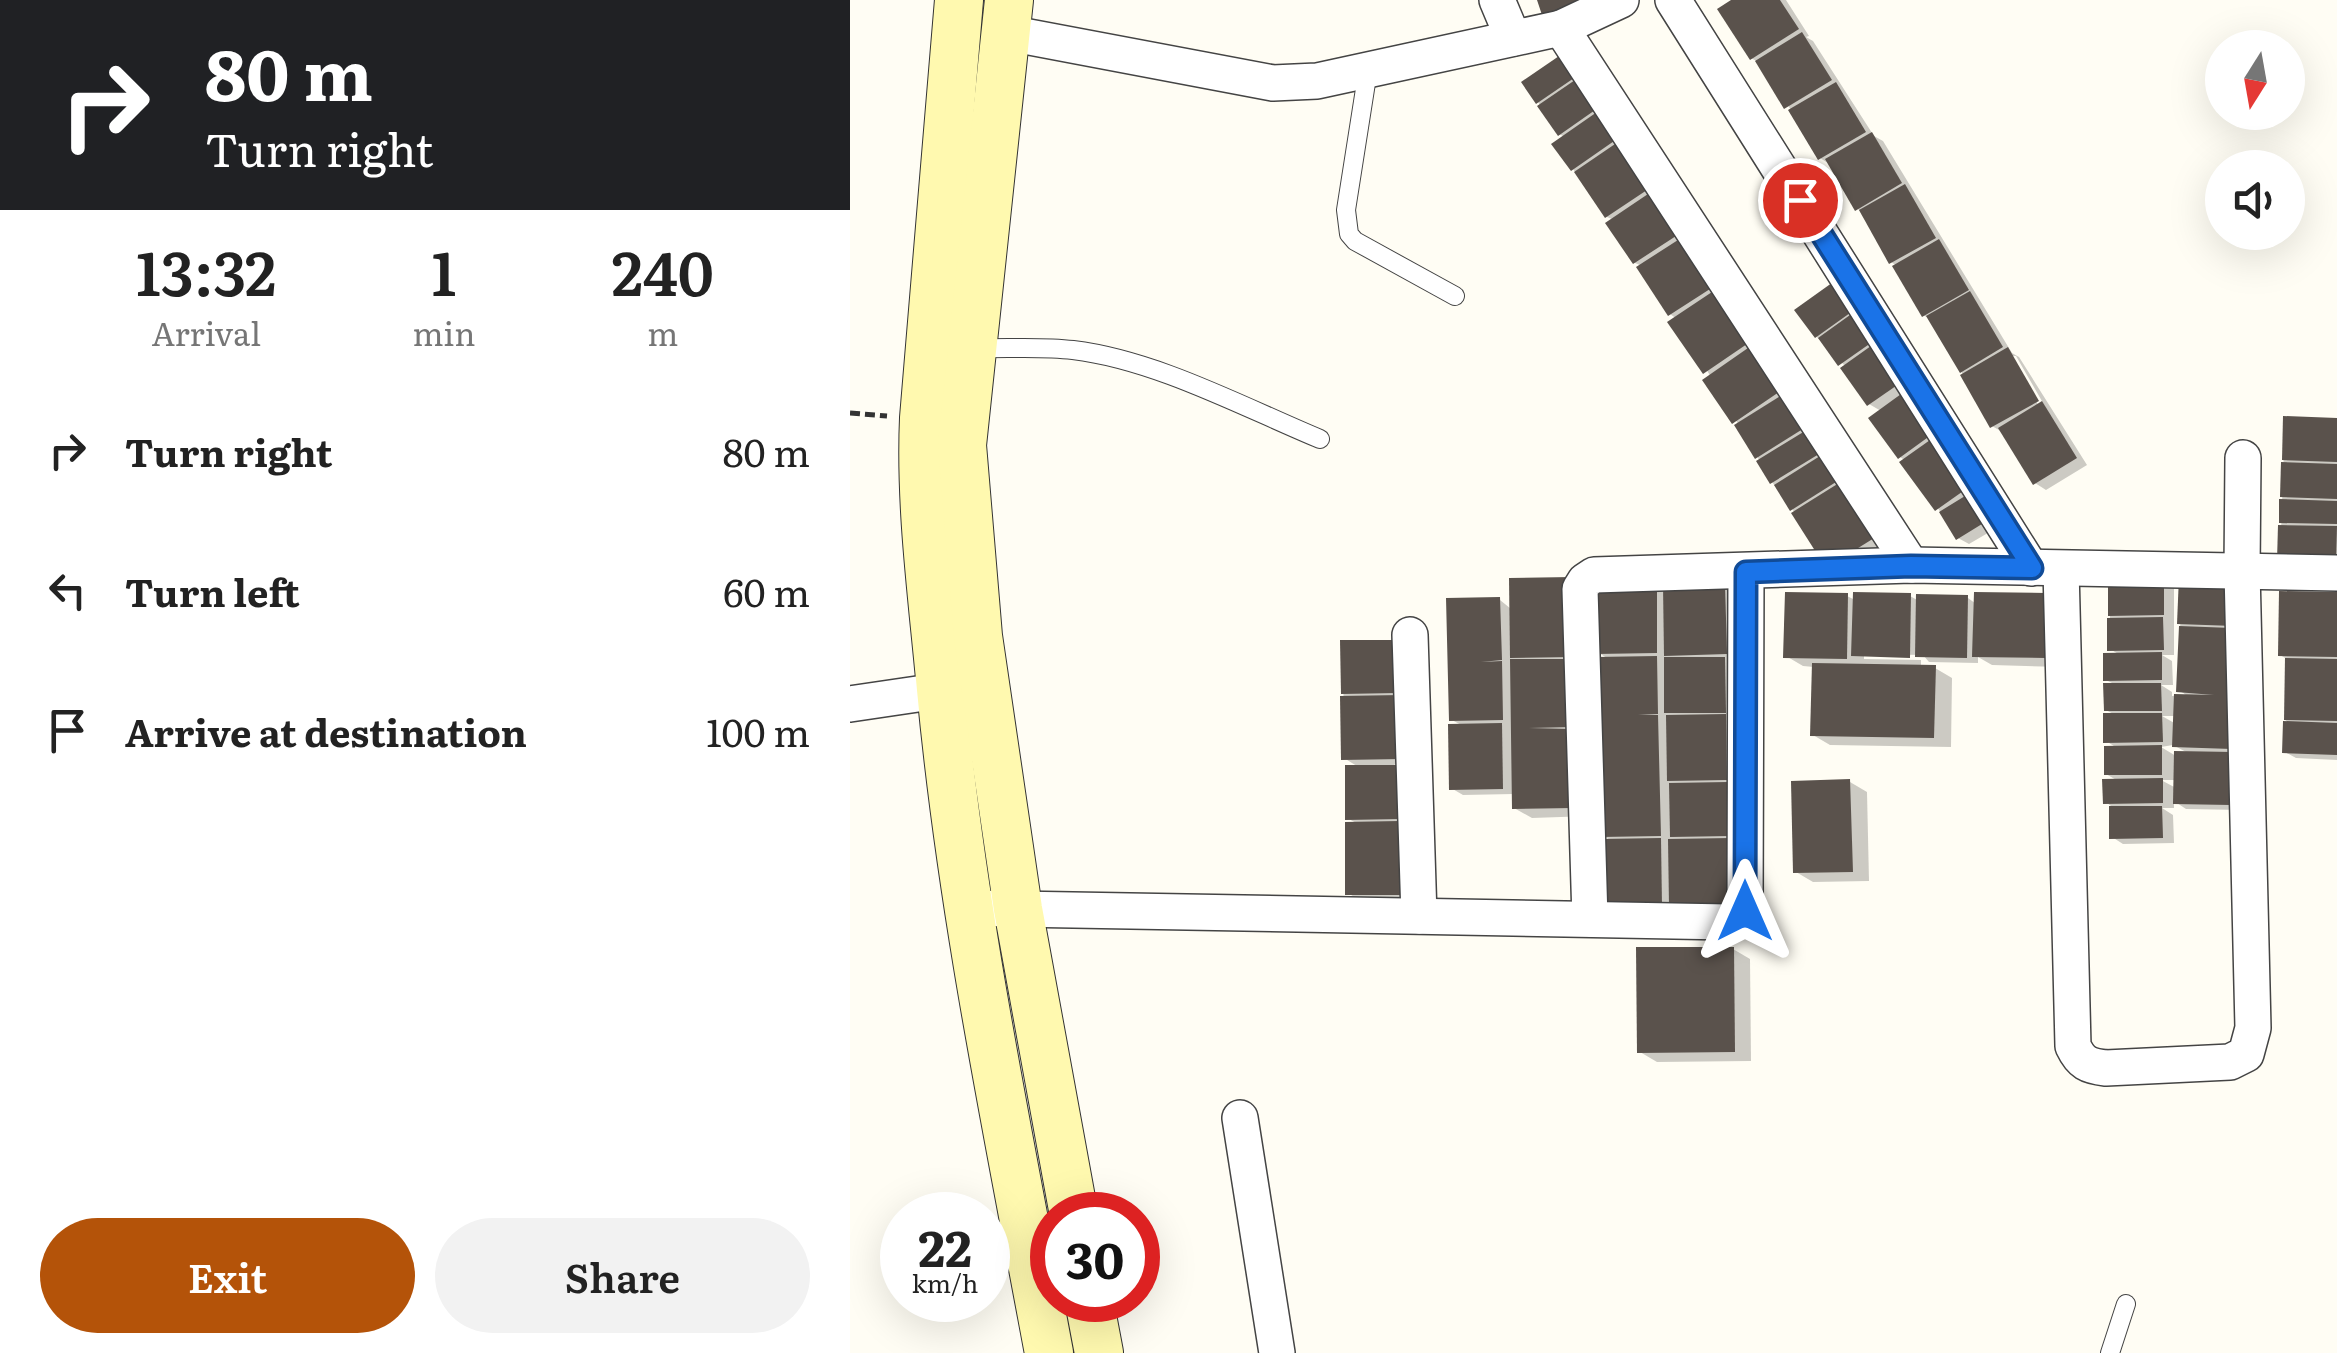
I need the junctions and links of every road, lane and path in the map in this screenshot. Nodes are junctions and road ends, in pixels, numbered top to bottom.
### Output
1 (959, 0) edge
2 (1497, 0) edge
3 (1622, 0) edge
4 (1673, 0) edge
5 (1008, 16) edge
6 (1561, 28) junction
7 (1513, 38) junction
8 (1368, 70) junction
9 (1455, 296) dead end
10 (972, 348) junction
11 (1320, 439) dead end
12 (2242, 458) dead end
13 (1911, 566) junction
14 (2046, 568) junction
15 (1746, 572) junction
16 (2242, 572) junction
17 (2337, 573) edge
18 (1410, 635) dead end
19 (964, 687) junction
20 (850, 704) edge
21 (968, 908) junction
22 (1018, 910) junction
23 (1419, 916) junction
24 (1590, 919) junction
25 (1240, 1118) dead end
26 (1070, 1192) edge
27 (2126, 1304) dead end
28 (1094, 1322) edge
29 (1049, 1353) edge
30 (1099, 1353) edge
31 (1277, 1353) edge
32 (2110, 1353) edge

1 - 19 street
2 - 7 street
3 - 6 street
4 - 14 street
5 - 8 street
5 - 10 street
6 - 7 street
6 - 13 street
7 - 8 street
8 - 9 lane
10 - 11 lane
10 - 19 street
12 - 16 street
13 - 14 street
13 - 15 street
14 - 16 street
14 - 16 street
15 - 24 street
15 - 24 street
16 - 17 street
18 - 23 street
19 - 20 street
19 - 21 street
19 - 22 street
21 - 22 street
21 - 29 street
22 - 23 street
22 - 26 street
23 - 24 street
25 - 31 street
27 - 32 lane
28 - 30 street

